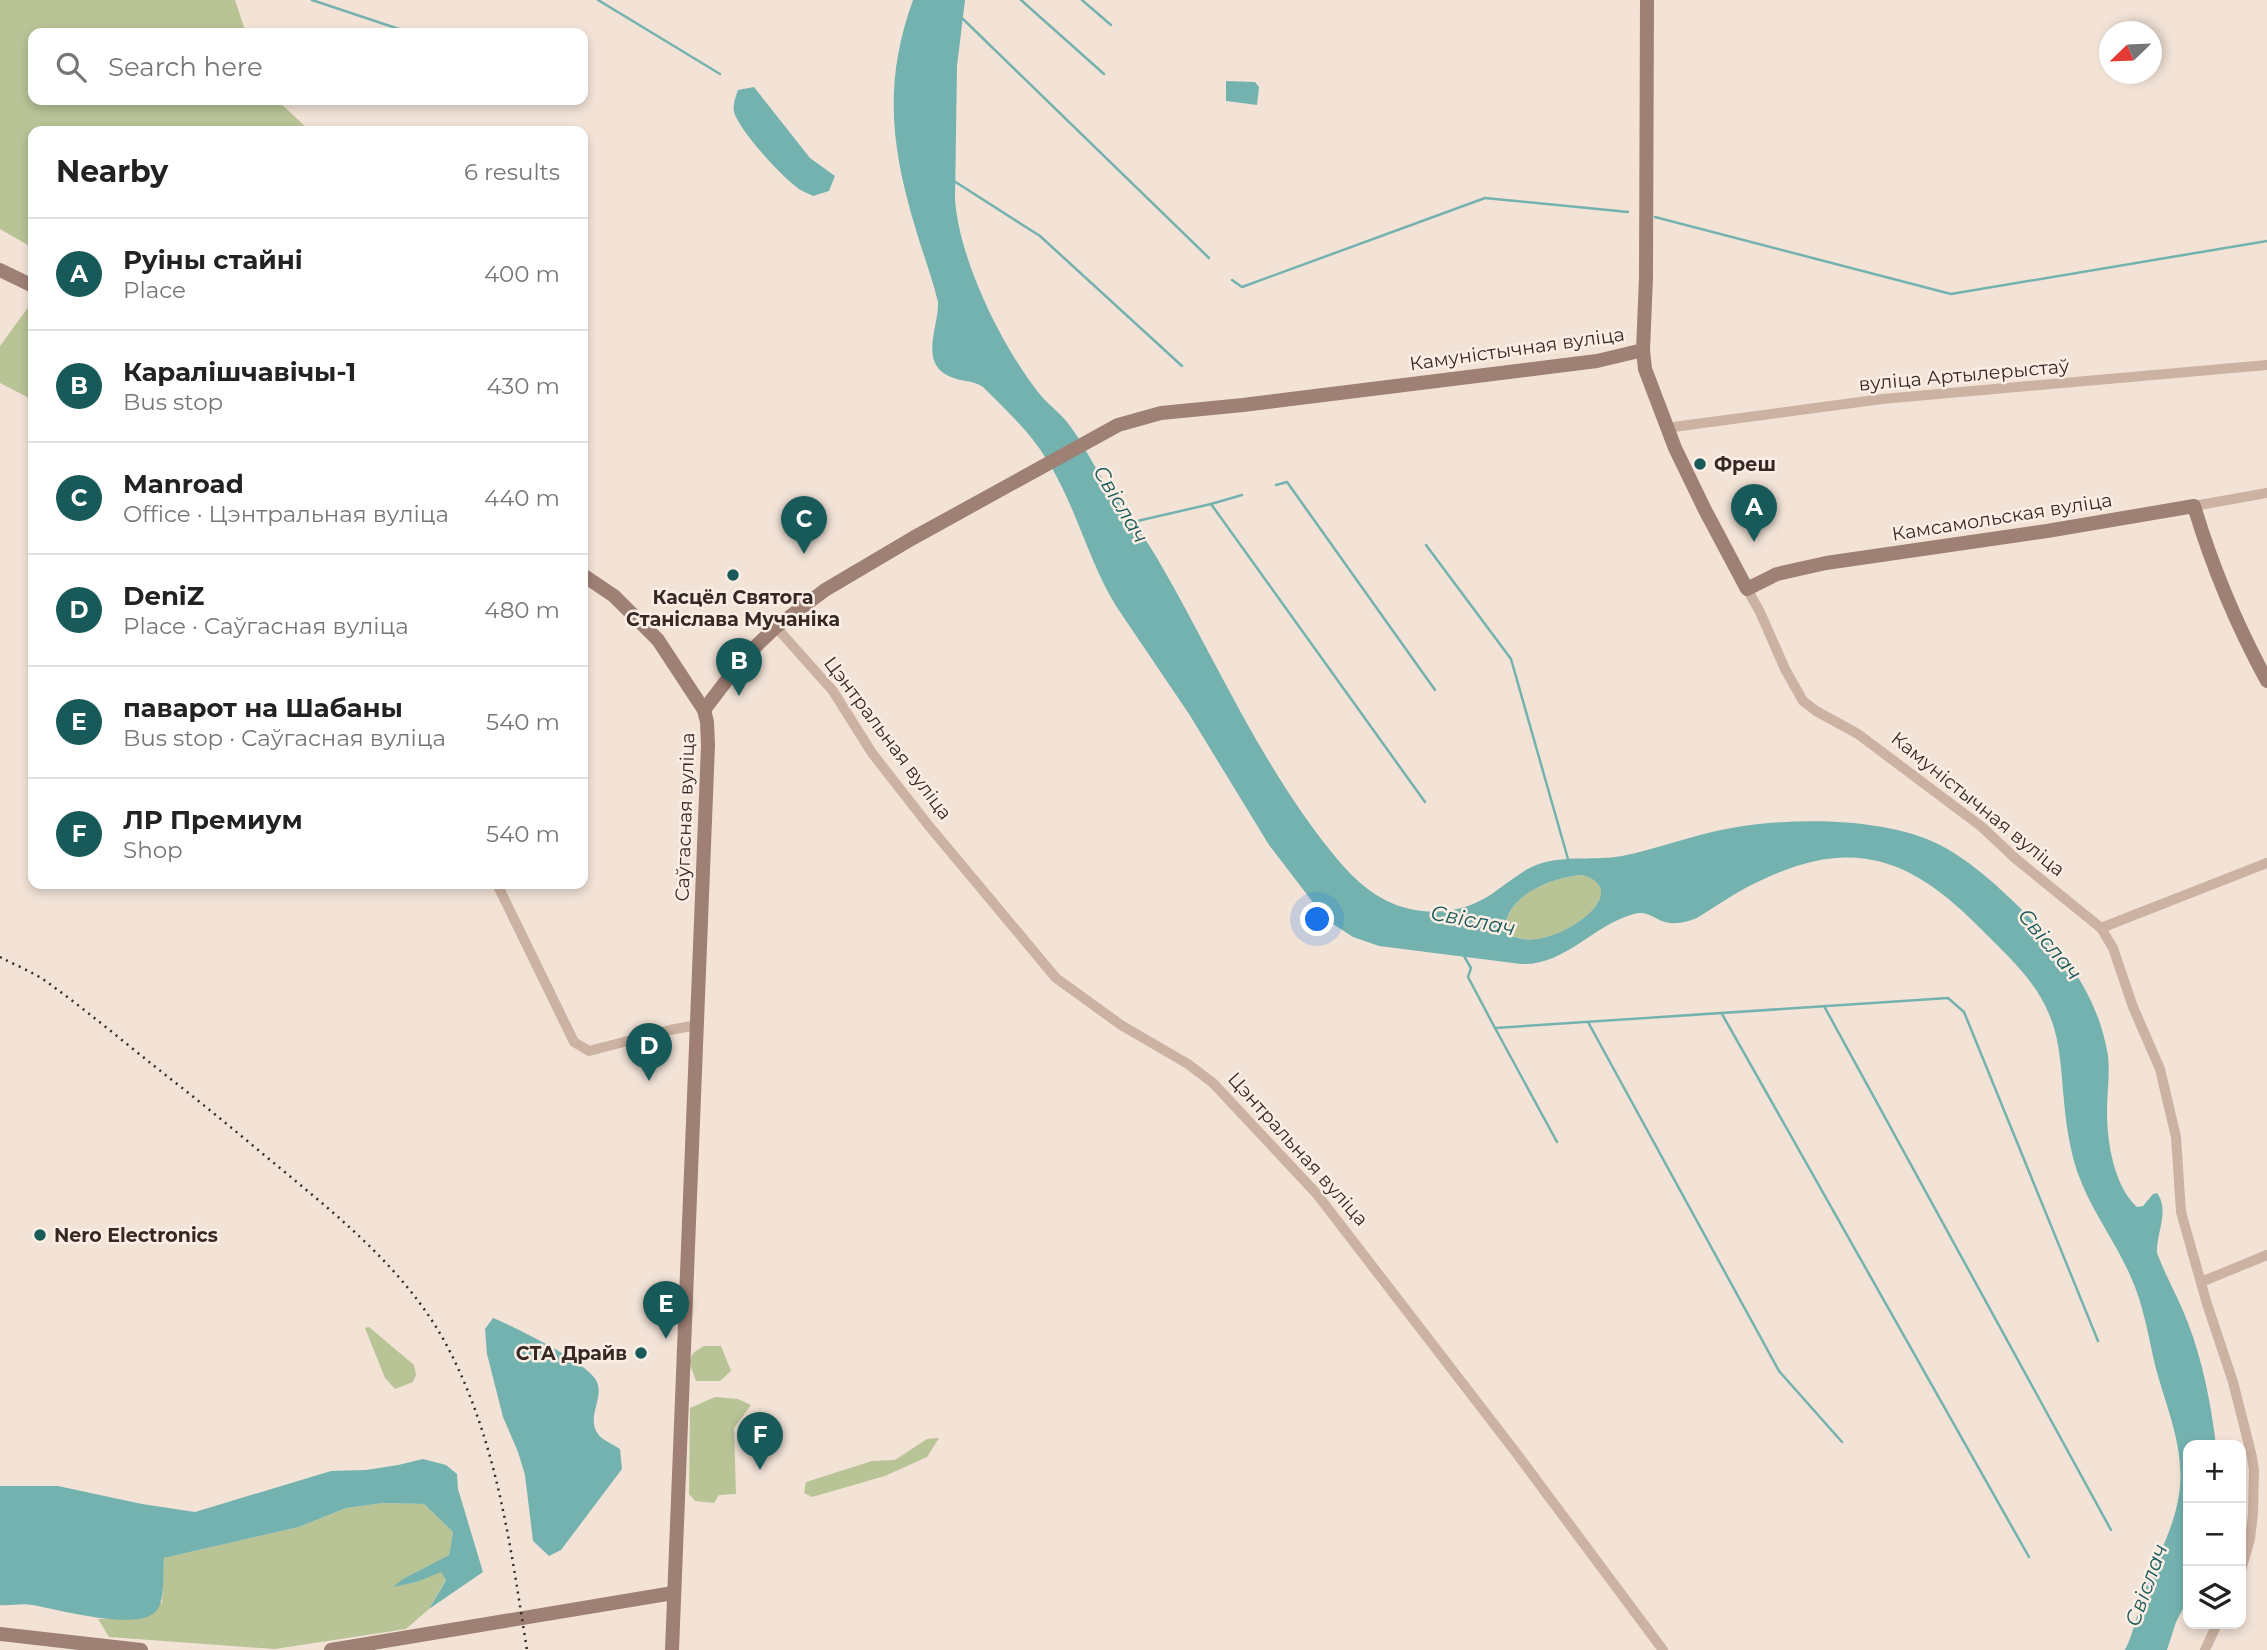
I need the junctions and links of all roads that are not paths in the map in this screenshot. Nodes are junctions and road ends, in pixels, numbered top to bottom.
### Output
1 (1647, 0) edge
2 (0, 270) edge
3 (28, 284) edge
4 (1643, 350) junction
5 (2267, 365) edge
6 (1666, 428) junction
7 (2267, 493) edge
8 (2194, 506) junction
9 (588, 578) edge
10 (1747, 589) junction
11 (776, 627) junction
12 (2267, 681) edge
13 (704, 710) junction
14 (2267, 863) edge
15 (499, 889) edge
16 (2101, 928) junction
17 (697, 1025) junction
18 (2267, 1255) edge
19 (2201, 1282) junction
20 (2267, 1468) edge
21 (2254, 1470) junction
22 (2242, 1566) edge
23 (673, 1593) junction
24 (2215, 1629) edge
25 (0, 1634) edge
26 (141, 1650) edge
27 (331, 1650) edge
28 (672, 1650) edge
29 (1662, 1650) edge
30 (2205, 1650) edge

1 - 4 street
2 - 3 street
4 - 6 street, Камуністычная вуліца
4 - 11 street, Камуністычная вуліца
5 - 6 street, вуліца Артылерыстаў
6 - 10 street, Камуністычная вуліца
7 - 8 street, Камсамольская вуліца
8 - 10 street, Камсамольская вуліца
8 - 12 street
9 - 13 street, Саўгасная вуліца
10 - 16 street, Камуністычная вуліца
11 - 13 street
11 - 29 street, Цэнтральная вуліца
13 - 17 street, Саўгасная вуліца
14 - 16 street
15 - 17 street
16 - 19 street, Камуністычная вуліца
17 - 23 street, Саўгасная вуліца
18 - 19 street
19 - 21 street, Камуністычная вуліца
20 - 21 street
21 - 22 street, Камуністычная вуліца
23 - 27 street
23 - 28 street, Саўгасная вуліца
24 - 30 street
25 - 26 street

